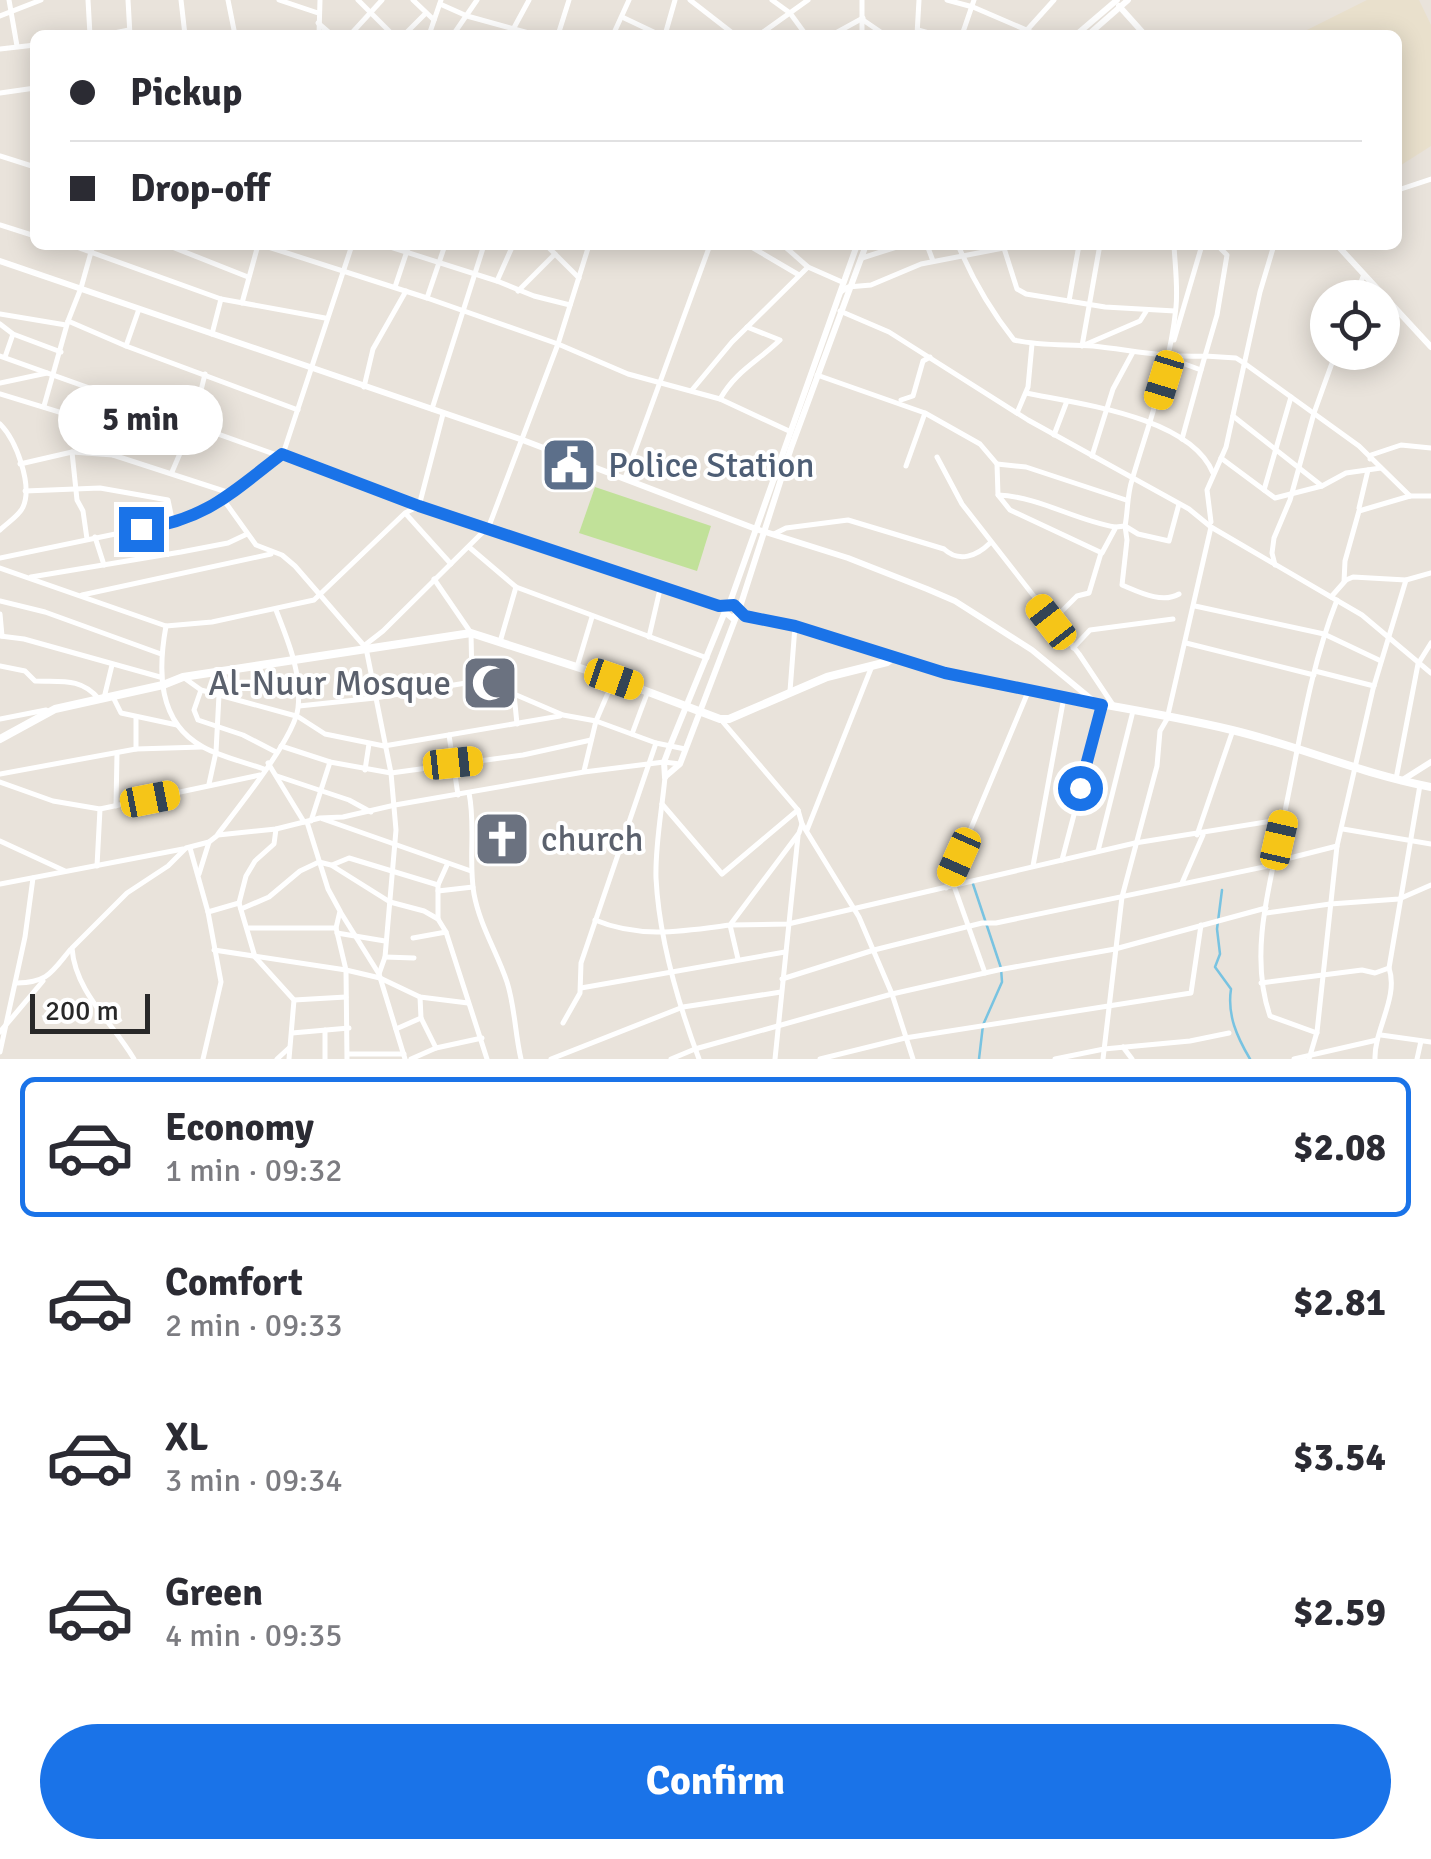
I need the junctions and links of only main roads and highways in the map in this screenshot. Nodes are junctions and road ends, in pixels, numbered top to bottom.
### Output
1 (0, 739) edge
2 (1431, 787) edge

1 - 2 main road

